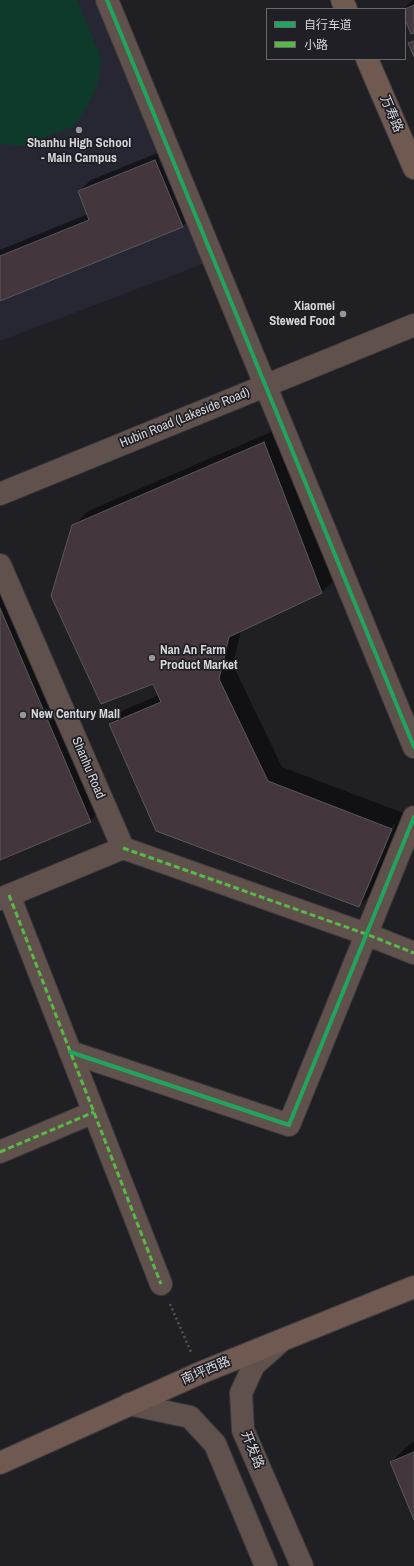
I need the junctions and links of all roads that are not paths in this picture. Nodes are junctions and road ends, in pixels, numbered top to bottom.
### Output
1 (106, 0) edge
2 (367, 60) edge
3 (414, 168) edge
4 (414, 325) edge
5 (264, 386) junction
6 (0, 494) edge
7 (0, 564) edge
8 (414, 747) edge
9 (414, 818) edge
10 (123, 848) junction
11 (4, 897) edge
12 (366, 934) junction
13 (414, 953) edge
14 (70, 1052) junction
15 (94, 1112) junction
16 (0, 1152) edge
17 (161, 1284) road end
18 (414, 1287) edge
19 (281, 1340) junction
20 (129, 1404) junction
21 (0, 1462) edge
22 (266, 1566) edge
23 (302, 1566) edge

1 - 5 street
2 - 3 main road, 万寿路
4 - 5 street, Hubin Road (Lakeside Road)
5 - 6 street, Hubin Road (Lakeside Road)
5 - 8 street
7 - 10 street, Shanhu Road
9 - 12 street
10 - 11 street
10 - 12 street
11 - 14 street
12 - 13 street
12 - 14 street
14 - 15 street
15 - 16 street
15 - 17 street
18 - 19 main road, 南坪西路
19 - 20 main road, 南坪西路
19 - 23 street, 开发路
20 - 21 main road, 南坪西路
20 - 22 street

